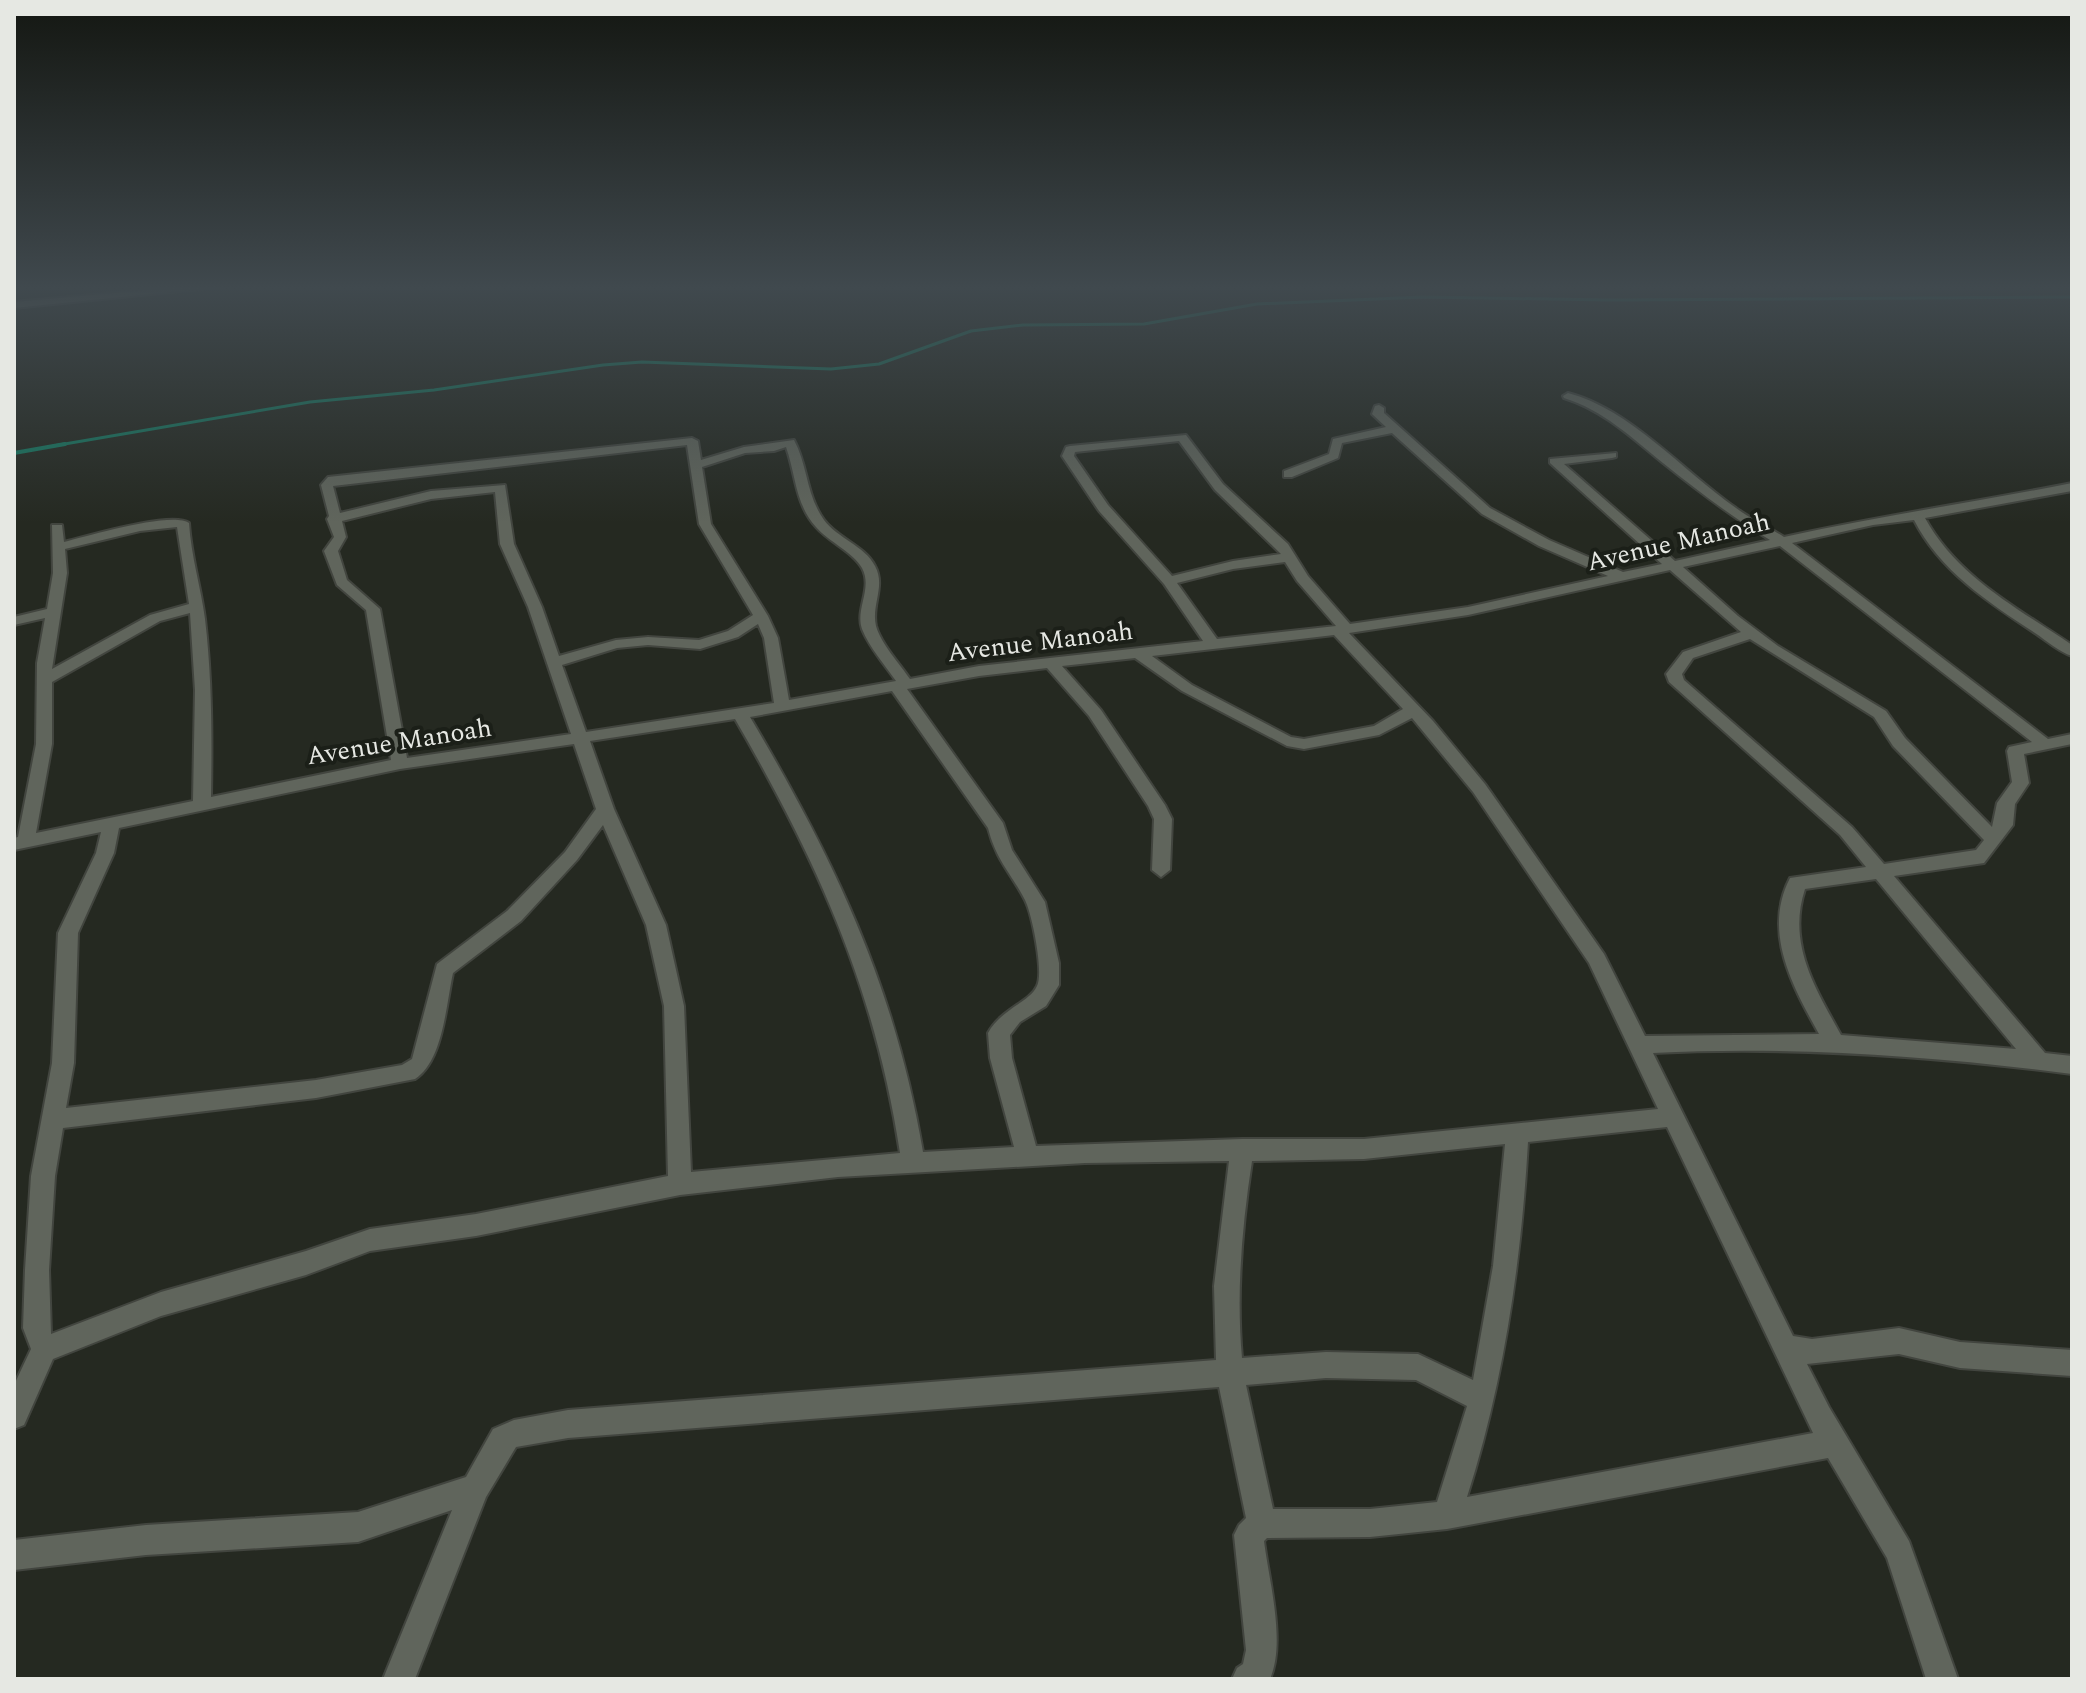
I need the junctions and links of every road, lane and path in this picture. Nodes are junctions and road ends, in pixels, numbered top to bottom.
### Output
1 (1568, 396) dead end
2 (1379, 408) dead end
3 (1395, 429) junction
4 (1612, 455) dead end
5 (694, 466) junction
6 (1288, 474) dead end
7 (2072, 487) edge
8 (1918, 516) junction
9 (333, 519) junction
10 (57, 528) dead end
11 (1783, 542) junction
12 (59, 547) junction
13 (1290, 557) junction
14 (1671, 567) junction
15 (1625, 578) junction
16 (1169, 581) junction
17 (197, 606) junction
18 (52, 612) junction
19 (761, 616) junction
20 (14, 621) edge
21 (1342, 629) junction
22 (1753, 633) junction
23 (1213, 644) junction
24 (2072, 652) edge
25 (1138, 653) junction
26 (555, 662) junction
27 (1051, 663) junction
28 (44, 680) junction
29 (901, 686) junction
30 (782, 706) junction
31 (1412, 711) junction
32 (740, 714) junction
33 (583, 738) junction
34 (2072, 739) edge
35 (2043, 743) junction
36 (400, 764) junction
37 (202, 802) junction
38 (605, 809) junction
39 (112, 822) junction
40 (1992, 837) junction
41 (20, 842) edge
42 (1161, 870) dead end
43 (1879, 873) junction
44 (1835, 1043) junction
45 (1639, 1045) junction
46 (2038, 1060) junction
47 (2072, 1065) edge
48 (1673, 1117) junction
49 (53, 1119) junction
50 (1517, 1133) junction
51 (1242, 1149) junction
52 (1028, 1157) junction
53 (913, 1164) junction
54 (680, 1184) junction
55 (1787, 1348) junction
56 (44, 1350) junction
57 (2072, 1363) edge
58 (1230, 1371) junction
59 (1482, 1399) junction
60 (14, 1415) edge
61 (1833, 1443) junction
62 (475, 1488) junction
63 (1447, 1515) junction
64 (1262, 1524) junction
65 (14, 1555) edge
66 (399, 1679) edge
67 (1248, 1679) edge
68 (1942, 1679) edge

1 - 11 street
2 - 3 street
3 - 6 street
3 - 15 street
4 - 14 street
5 - 9 street
5 - 19 street
5 - 29 street
7 - 8 street, Avenue Manoah
8 - 11 street, Avenue Manoah
8 - 24 street
9 - 26 street
9 - 36 street
10 - 12 street
11 - 14 street, Avenue Manoah
11 - 35 street
12 - 17 street
12 - 18 street
13 - 16 street
13 - 16 street
13 - 21 street
14 - 15 street, Avenue Manoah
14 - 22 street
15 - 21 street, Avenue Manoah
16 - 23 street
17 - 28 street
17 - 37 street
18 - 20 street
18 - 28 street
19 - 26 street
19 - 30 street
21 - 23 street, Avenue Manoah
21 - 31 street
22 - 40 street
22 - 43 street
23 - 25 street, Avenue Manoah
25 - 27 street, Avenue Manoah
25 - 31 street
26 - 33 street
27 - 29 street, Avenue Manoah
27 - 42 street
28 - 41 street
29 - 30 street, Avenue Manoah
29 - 52 street
30 - 32 street, Avenue Manoah
31 - 45 street
32 - 33 street, Avenue Manoah
32 - 53 street
33 - 36 street, Avenue Manoah
33 - 38 street
34 - 35 street
35 - 40 street
36 - 37 street, Avenue Manoah
37 - 39 street, Avenue Manoah
38 - 49 street
38 - 54 street
39 - 41 street, Avenue Manoah
39 - 49 street
40 - 43 street
43 - 44 street
43 - 46 street
44 - 45 street
44 - 46 street
45 - 48 street
46 - 47 street
48 - 50 street
48 - 55 street
49 - 56 street
50 - 51 street
50 - 59 street
51 - 52 street
51 - 58 street
52 - 53 street
53 - 54 street
54 - 56 street
55 - 57 street
55 - 61 street
56 - 60 street
58 - 59 street
58 - 62 street
58 - 64 street
59 - 63 street
61 - 63 street
61 - 68 street
62 - 65 street
62 - 66 street
63 - 64 street
64 - 67 street

